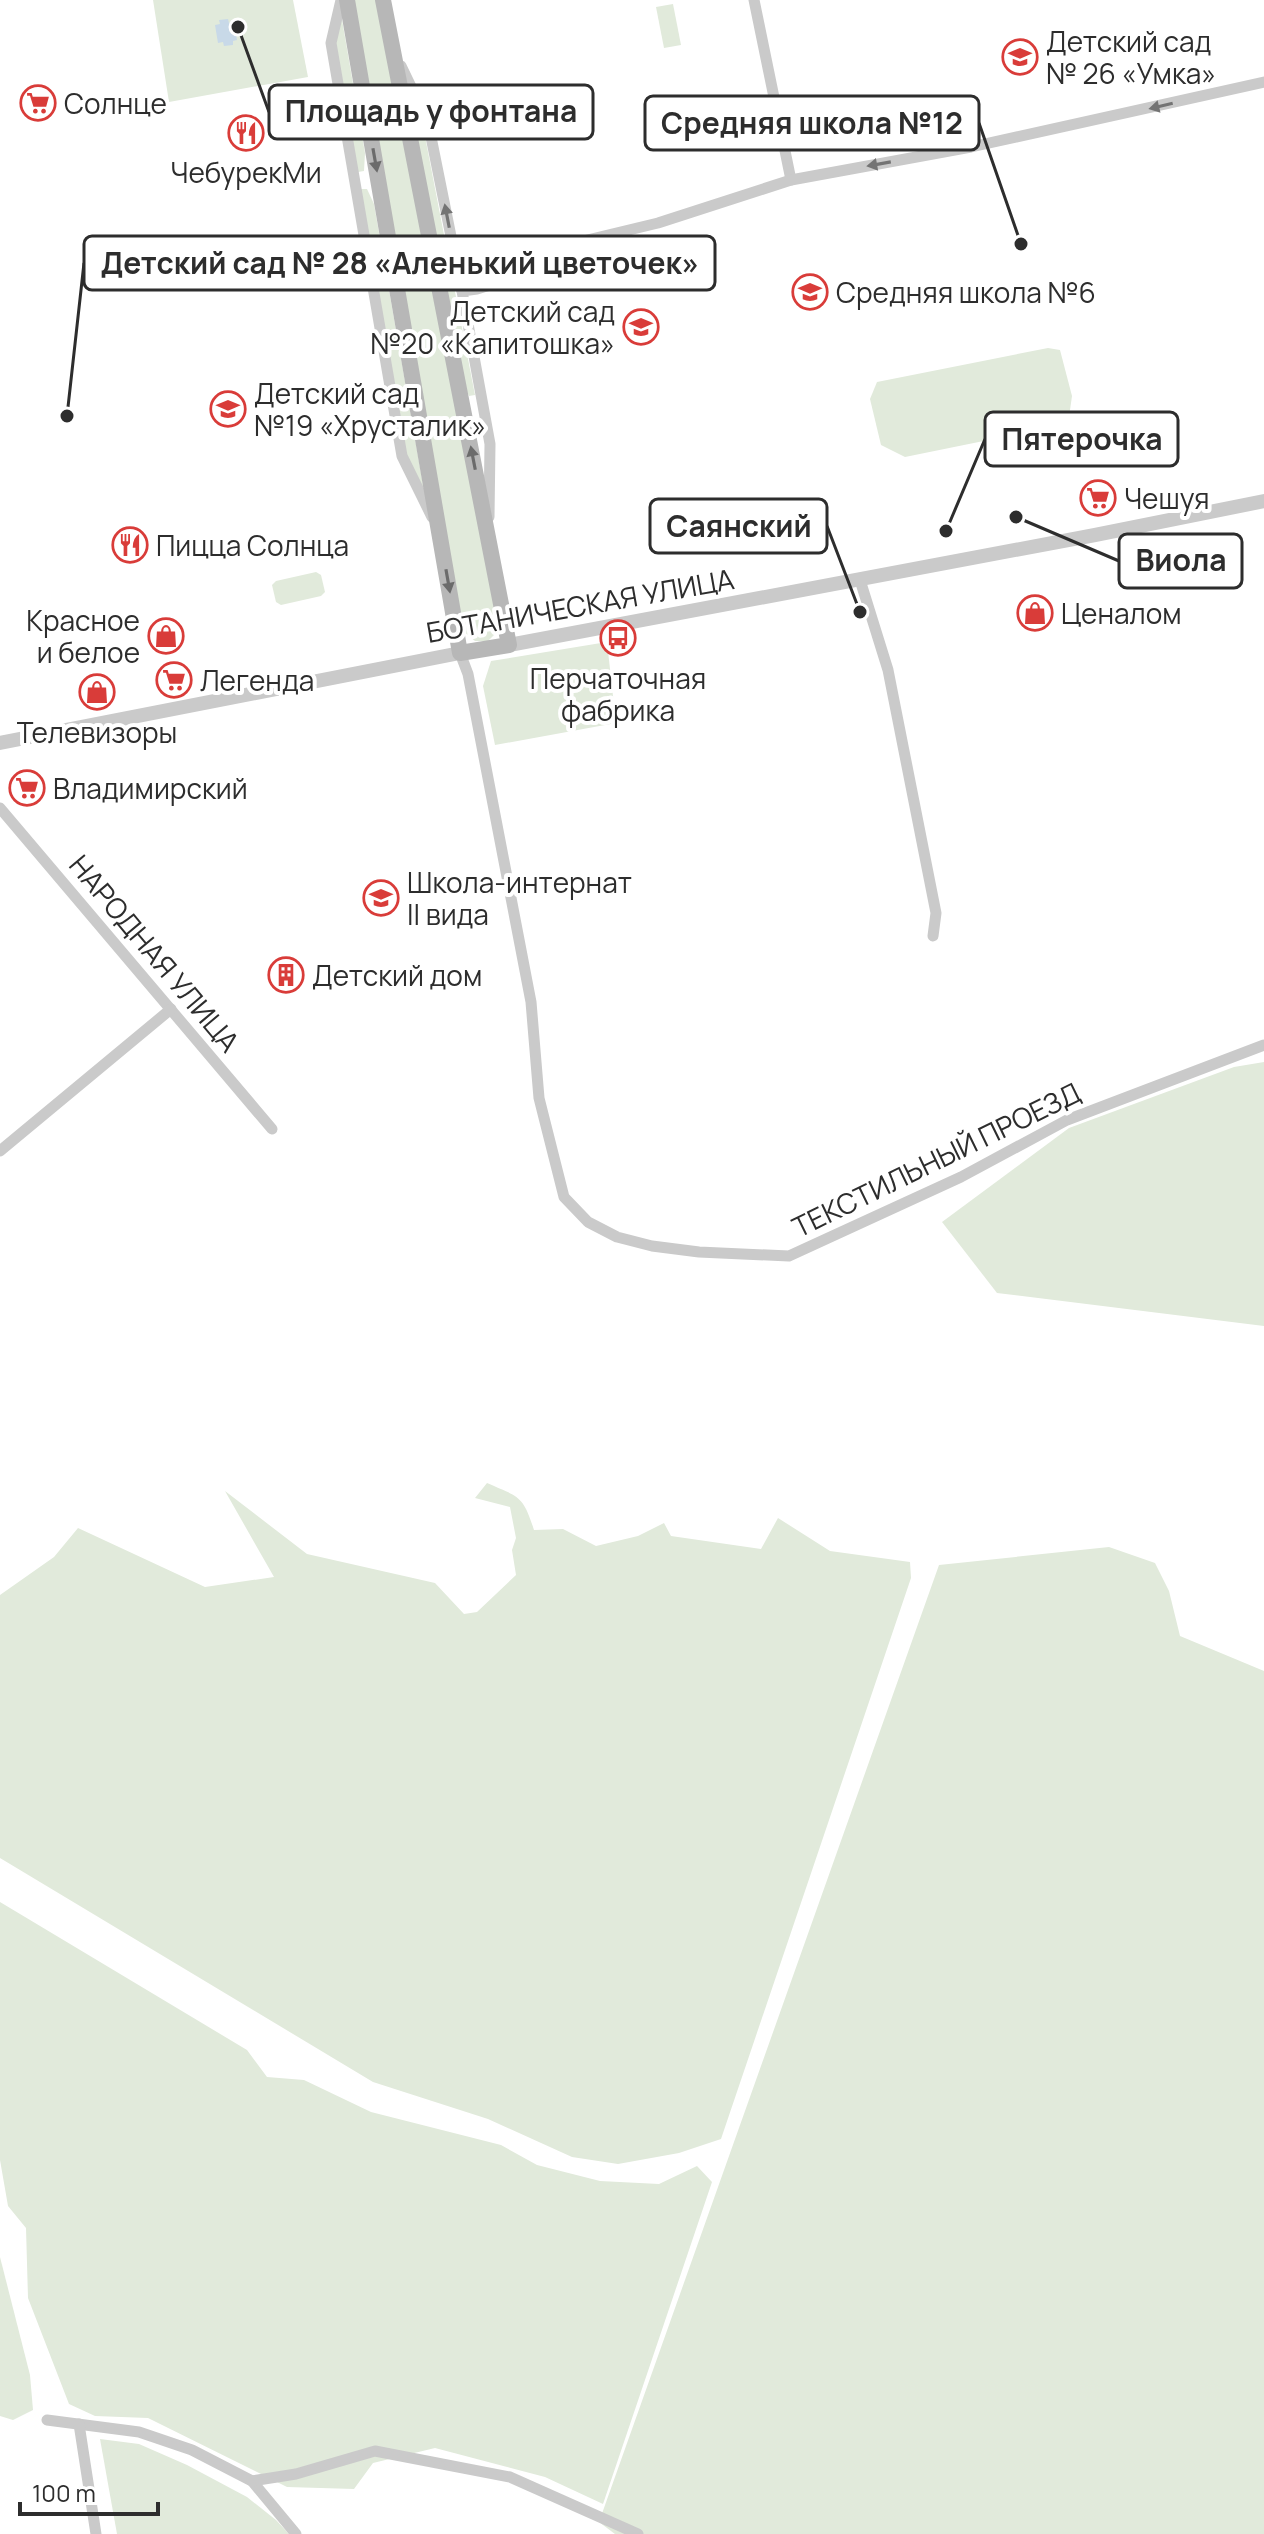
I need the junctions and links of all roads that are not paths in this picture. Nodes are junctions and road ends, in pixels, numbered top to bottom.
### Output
1 (341, 0) edge
2 (347, 0) edge
3 (383, 0) edge
4 (754, 0) edge
5 (393, 50) junction
6 (1264, 82) edge
7 (791, 180) junction
8 (462, 291) junction
9 (1264, 501) edge
10 (440, 532) junction
11 (489, 542) junction
12 (860, 580) junction
13 (509, 645) junction
14 (460, 653) junction
15 (0, 743) edge
16 (0, 808) edge
17 (933, 936) dead end
18 (171, 1009) junction
19 (1264, 1045) edge
20 (272, 1129) dead end
21 (0, 1151) edge
22 (47, 2420) dead end
23 (79, 2424) junction
24 (252, 2481) junction
25 (96, 2534) edge
26 (296, 2534) edge
27 (638, 2534) edge

1 - 10 street
2 -> 10 main road
3 - 5 main road
4 - 7 street
8 -> 5 street
11 -> 5 main road
6 -> 7 street
7 - 8 street
8 - 11 street
9 - 12 street, БОТАНИЧЕСКАЯ УЛИЦА
10 -> 14 main road
11 - 13 main road
12 - 13 street, БОТАНИЧЕСКАЯ УЛИЦА
12 - 17 street
13 - 14 main road, БОТАНИЧЕСКАЯ УЛИЦА
14 - 15 street, БОТАНИЧЕСКАЯ УЛИЦА
14 - 19 street, ТЕКСТИЛЬНЫЙ ПРОЕЗД
16 - 18 street, НАРОДНАЯ УЛИЦА
18 - 20 street, НАРОДНАЯ УЛИЦА
18 - 21 street
22 - 23 street
23 - 24 street
23 - 25 street
24 - 26 street
24 - 27 street

